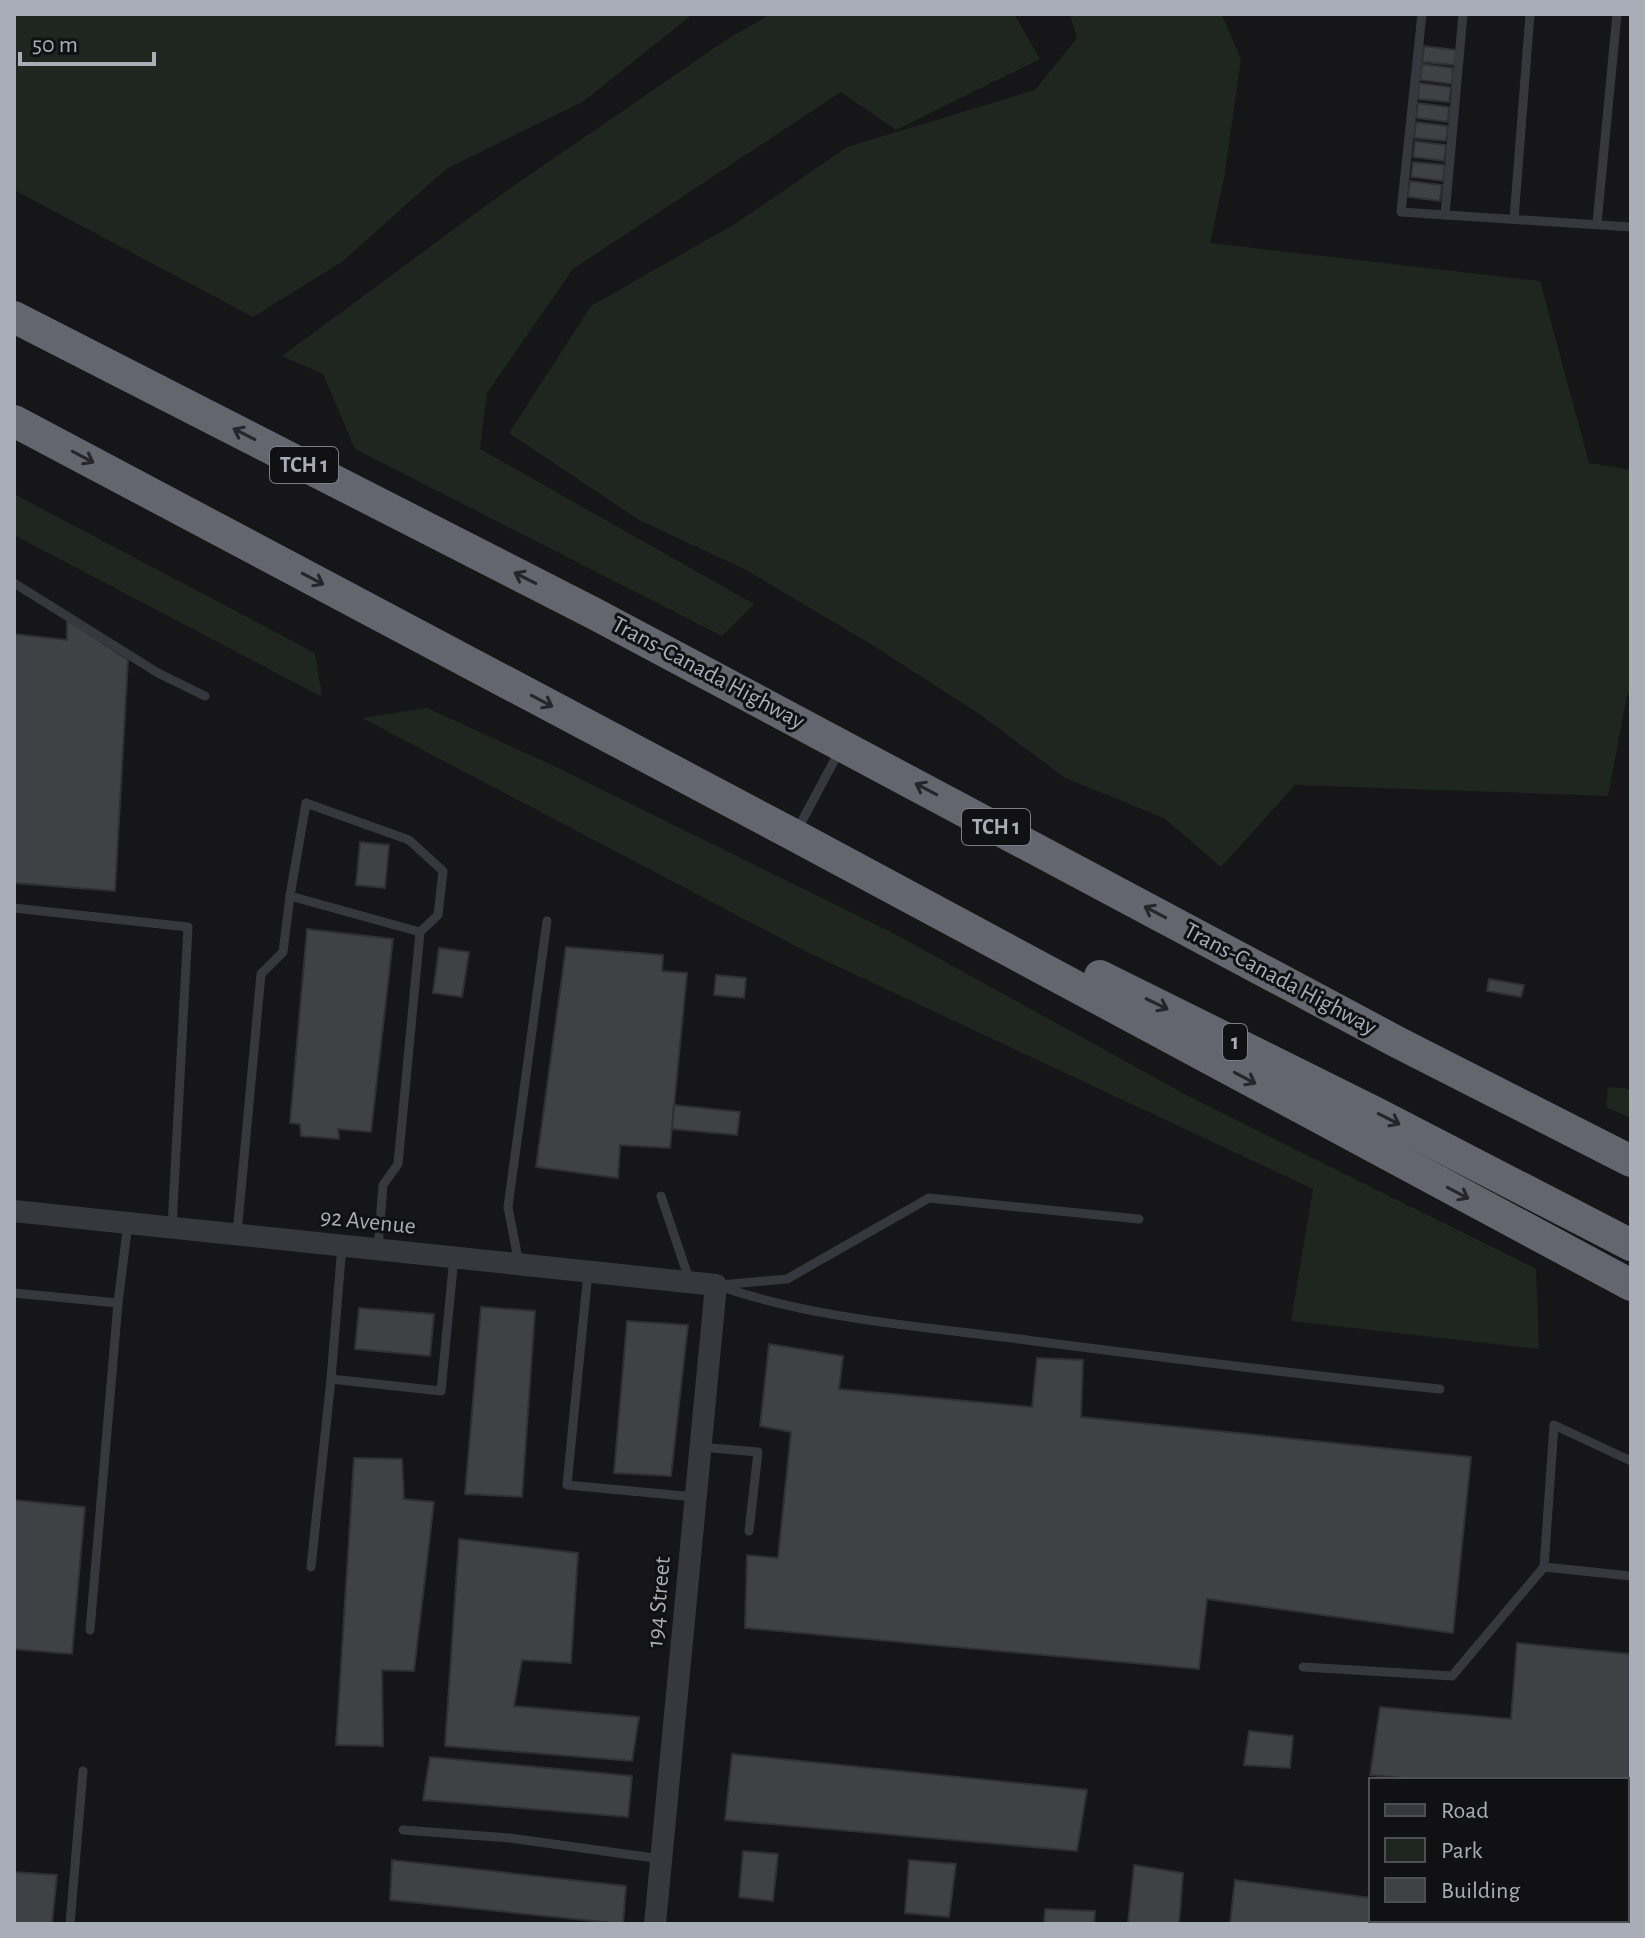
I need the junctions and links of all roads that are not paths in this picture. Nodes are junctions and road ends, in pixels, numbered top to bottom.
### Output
1 (1422, 14) edge
2 (1463, 14) edge
3 (1530, 14) edge
4 (1617, 14) edge
5 (1445, 215) junction
6 (1514, 219) junction
7 (1597, 223) junction
8 (1631, 227) edge
9 (14, 317) edge
10 (14, 421) edge
11 (14, 583) edge
12 (205, 696) dead end
13 (843, 744) junction
14 (794, 835) junction
15 (831, 855) junction
16 (290, 896) junction
17 (14, 908) edge
18 (547, 921) dead end
19 (420, 932) junction
20 (1397, 1042) junction
21 (1631, 1161) edge
22 (1631, 1180) edge
23 (661, 1196) dead end
24 (14, 1211) edge
25 (1139, 1219) dead end
26 (128, 1223) junction
27 (172, 1227) junction
28 (237, 1234) junction
29 (342, 1245) junction
30 (1631, 1245) edge
31 (378, 1249) junction
32 (454, 1257) junction
33 (519, 1264) junction
34 (588, 1272) junction
35 (690, 1282) junction
36 (716, 1285) junction
37 (1631, 1285) edge
38 (14, 1293) edge
39 (118, 1303) junction
40 (331, 1379) junction
41 (1440, 1389) dead end
42 (700, 1447) junction
43 (1631, 1461) edge
44 (695, 1497) junction
45 (749, 1531) dead end
46 (311, 1567) dead end
47 (1544, 1567) junction
48 (1631, 1576) edge
49 (90, 1630) dead end
50 (1303, 1667) dead end
51 (83, 1771) dead end
52 (403, 1830) dead end
53 (661, 1859) junction
54 (70, 1924) edge
55 (655, 1924) edge

1 - 5 lane
2 - 5 lane
3 - 6 lane
4 - 7 lane
5 - 6 lane
6 - 7 lane
7 - 8 lane
13 -> 9 highway, Trans-Canada Highway / TCH 1
10 -> 14 highway
11 - 12 lane
13 - 14 lane
20 -> 13 highway, Trans-Canada Highway / TCH 1
14 - 15 highway
15 -> 30 highway, 1
15 -> 37 highway
16 - 19 lane
16 - 19 lane
16 - 28 lane
17 - 27 lane
18 - 33 lane
19 - 31 lane
20 - 21 highway, Trans-Canada Highway / TCH 1
20 - 22 highway, Trans-Canada Highway
23 - 35 lane
24 - 26 street, 92 Avenue
25 - 36 lane
26 - 27 street, 92 Avenue
26 - 39 lane
27 - 28 street, 92 Avenue
28 - 29 street, 92 Avenue
29 - 31 street, 92 Avenue
29 - 40 lane
31 - 32 street, 92 Avenue
32 - 33 street, 92 Avenue
32 - 40 lane
33 - 34 street, 92 Avenue
34 - 35 street, 92 Avenue
34 - 44 lane
35 - 36 street, 92 Avenue
36 - 41 lane
36 - 42 street, 194 Street
38 - 39 lane
39 - 49 lane
40 - 46 lane
42 - 44 street, 194 Street
42 - 45 lane
43 - 47 lane
44 - 53 street, 194 Street
47 - 48 lane
47 - 50 lane
51 - 54 lane
52 - 53 lane
53 - 55 street, 194 Street

